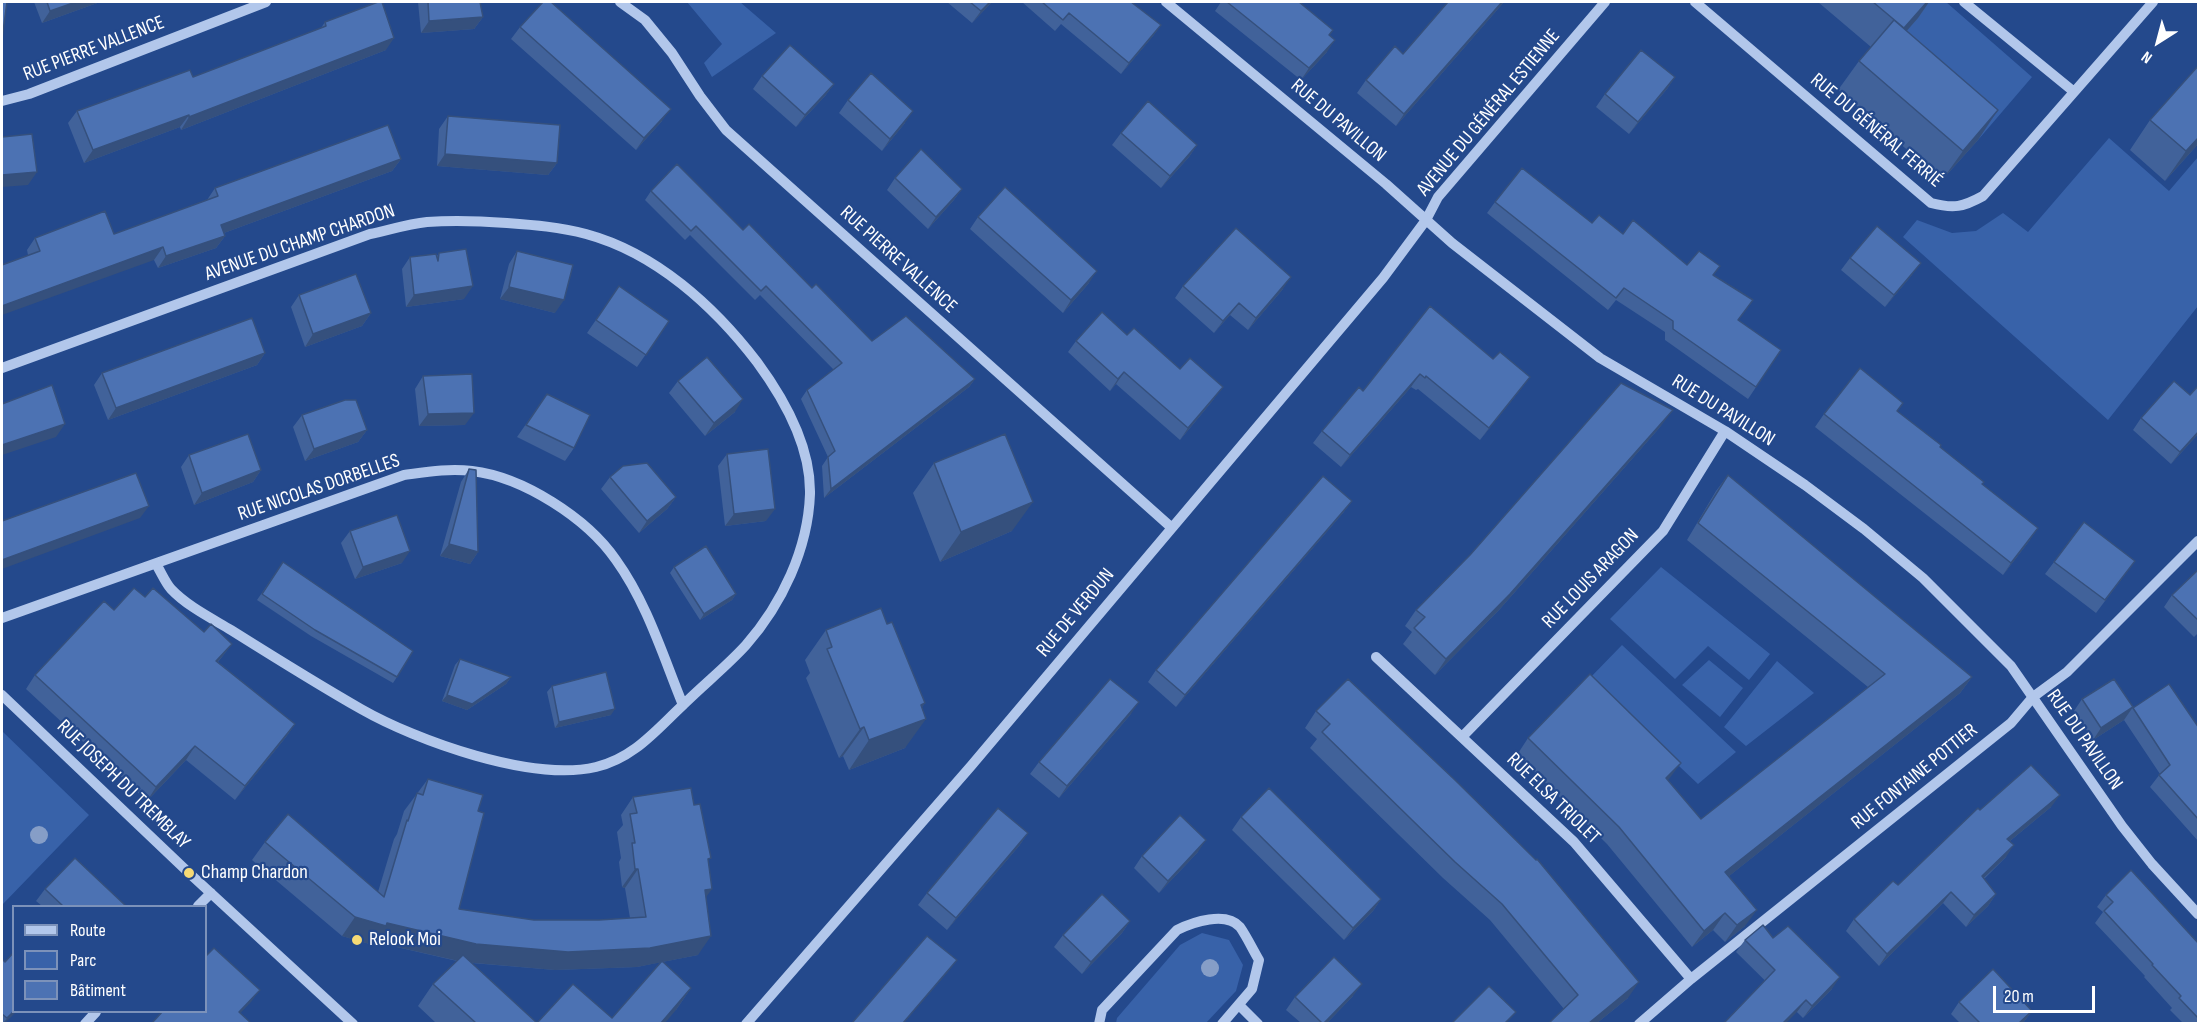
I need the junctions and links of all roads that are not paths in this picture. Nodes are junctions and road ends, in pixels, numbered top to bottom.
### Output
1 (266, 2) edge
2 (620, 2) edge
3 (1166, 2) edge
4 (1605, 2) edge
5 (1695, 2) edge
6 (1964, 2) edge
7 (2153, 2) edge
8 (2073, 91) junction
9 (2, 101) edge
10 (1426, 220) junction
11 (2, 368) edge
12 (1725, 431) junction
13 (1172, 528) junction
14 (2199, 541) edge
15 (156, 564) junction
16 (2, 618) edge
17 (1376, 657) dead end
18 (2, 695) edge
19 (2032, 697) junction
20 (683, 705) junction
21 (1462, 737) junction
22 (211, 893) junction
23 (199, 905) edge
24 (2199, 914) edge
25 (1691, 979) junction
26 (1239, 1005) junction
27 (353, 1023) edge
28 (746, 1023) edge
29 (1099, 1023) edge
30 (1222, 1023) edge
31 (1258, 1023) edge
32 (1639, 1023) edge

1 - 9 street, RUE PIERRE VALLENCE
2 - 13 street, RUE PIERRE VALLENCE
3 - 10 street, RUE DU PAVILLON
4 - 10 street, AVENUE DU GÉNÉRAL ESTIENNE
5 - 8 street, RUE DU GÉNÉRAL FERRIÉ
6 - 8 street
7 - 8 street, RUE DU GÉNÉRAL FERRIÉ
10 - 12 street, RUE DU PAVILLON
10 - 13 street, RUE DE VERDUN
11 - 20 street, AVENUE DU CHAMP CHARDON
12 - 19 street, RUE DU PAVILLON
12 - 21 street, RUE LOUIS ARAGON
13 - 28 street, RUE DE VERDUN
14 - 19 street, RUE FONTAINE POTTIER
15 - 16 street, RUE NICOLAS DORBELLES
15 - 20 street, AVENUE DU CHAMP CHARDON
15 - 20 street, RUE NICOLAS DORBELLES
17 - 21 street, RUE ELSA TRIOLET
18 - 22 street, RUE JOSEPH DU TREMBLAY
19 - 24 street, RUE DU PAVILLON
19 - 25 street, RUE FONTAINE POTTIER
21 - 25 street, RUE ELSA TRIOLET
22 - 23 street
22 - 27 street, RUE JOSEPH DU TREMBLAY
25 - 32 street, RUE FONTAINE POTTIER
26 - 29 street
26 - 30 street
26 - 31 street

